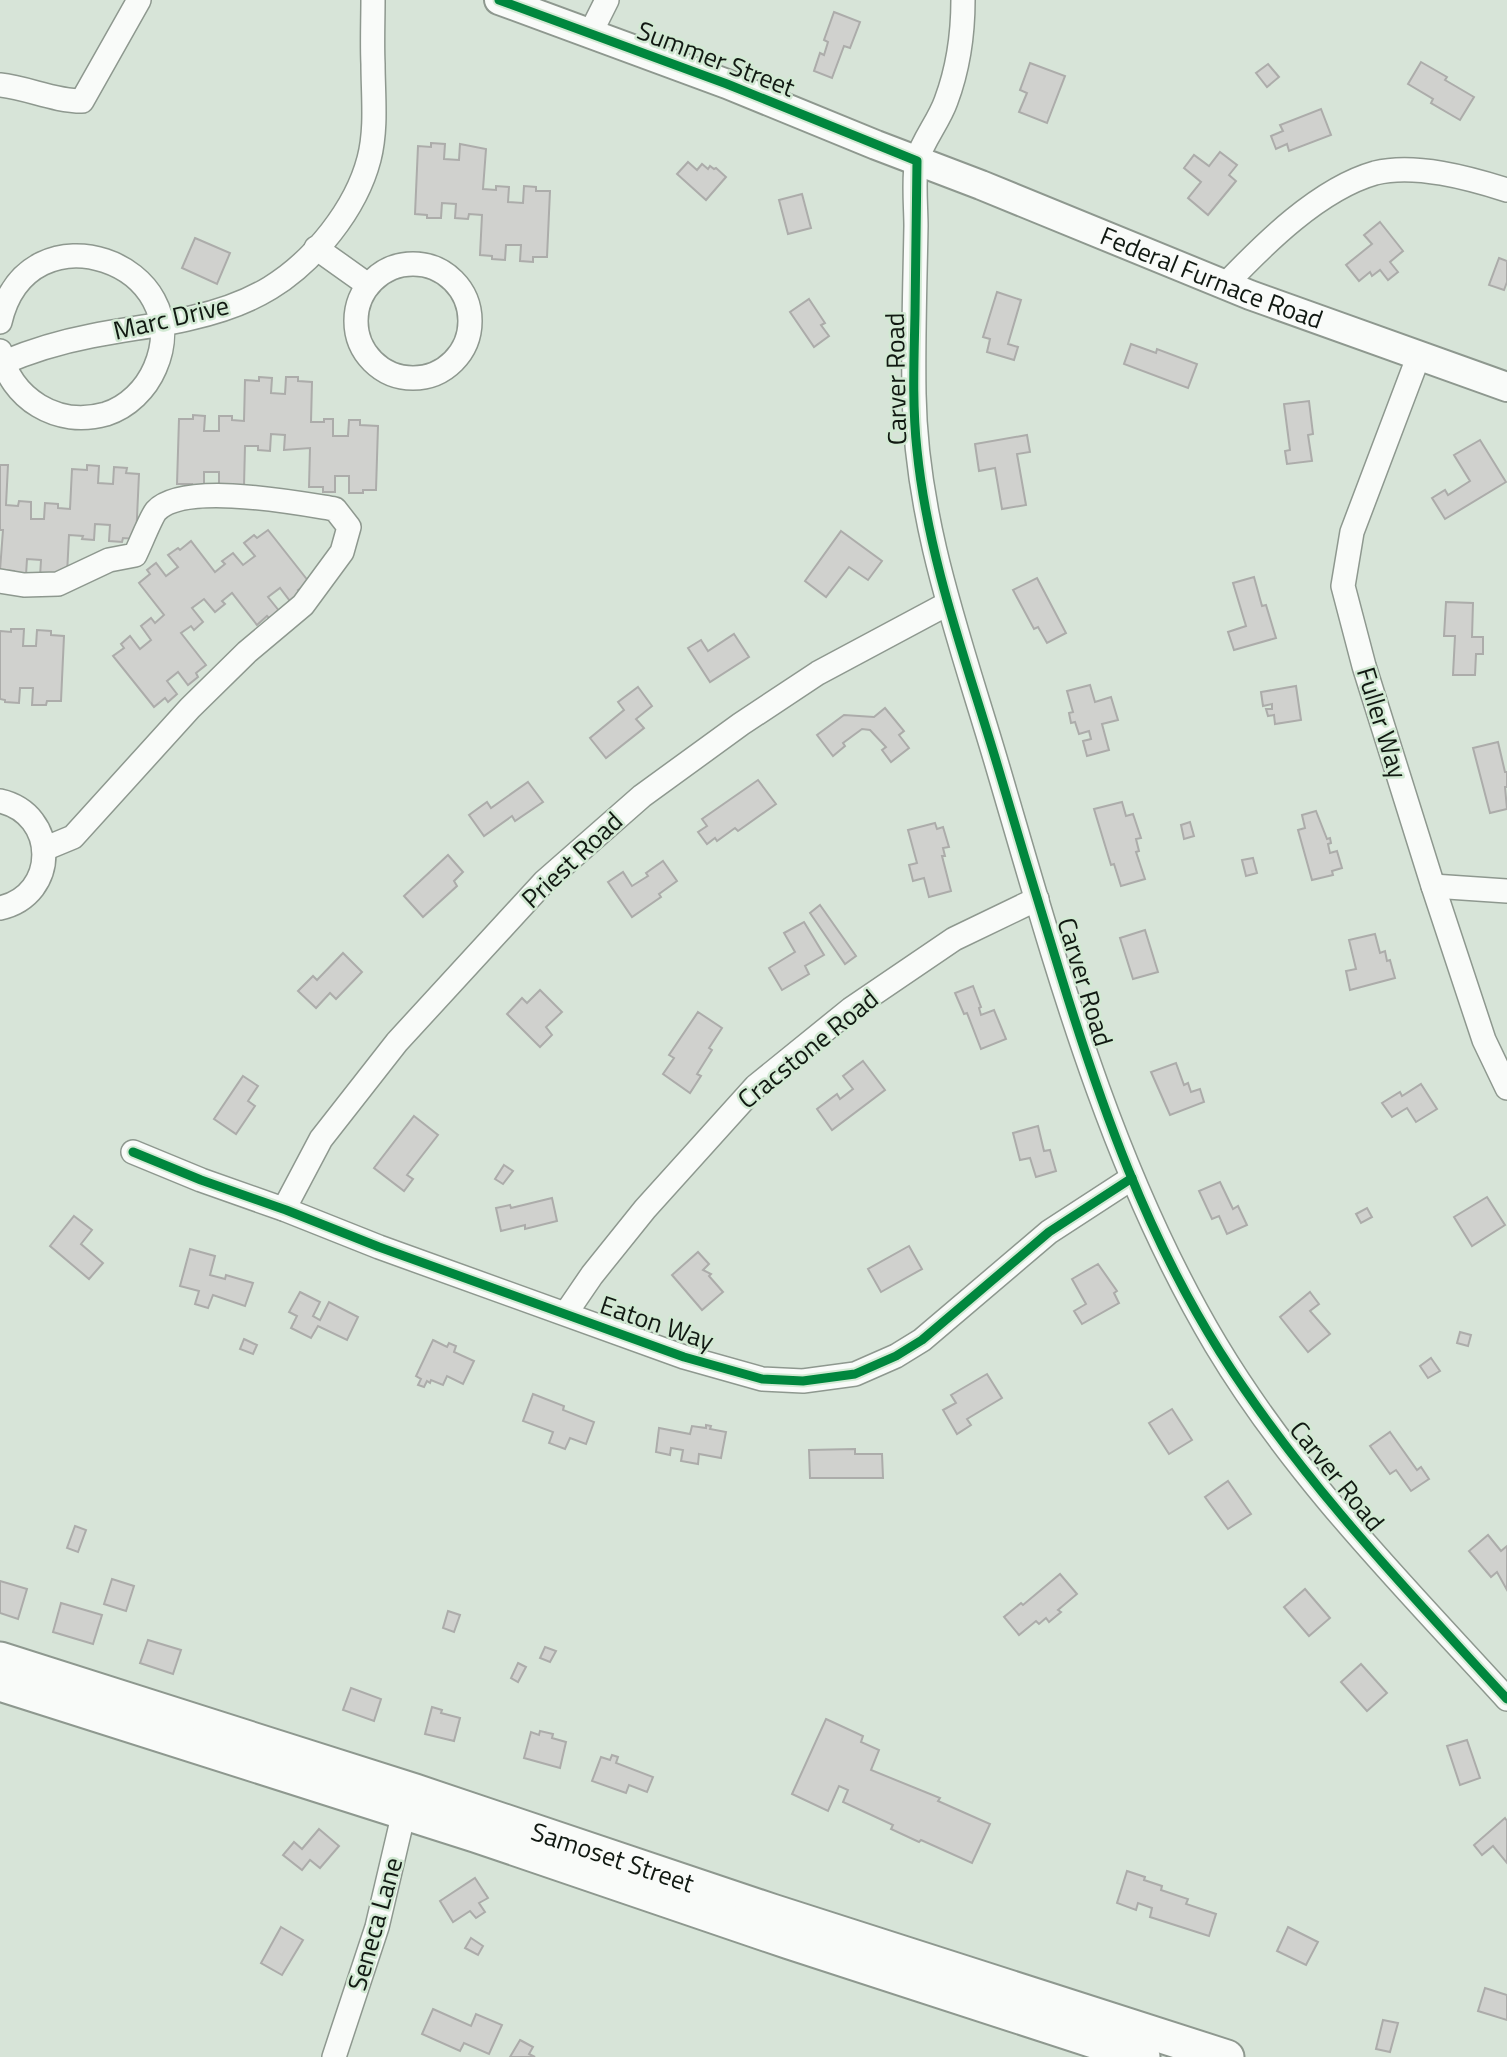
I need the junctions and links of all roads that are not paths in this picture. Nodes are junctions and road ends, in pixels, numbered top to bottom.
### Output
1 (139, 0) edge
2 (373, 0) edge
3 (499, 0) edge
4 (607, 0) edge
5 (963, 0) edge
6 (590, 34) junction
7 (0, 85) edge
8 (917, 161) junction
9 (1507, 190) edge
10 (316, 248) junction
11 (368, 285) junction
12 (1225, 285) junction
13 (0, 322) edge
14 (160, 323) junction
15 (1419, 355) junction
16 (1, 359) edge
17 (1507, 387) edge
18 (0, 581) edge
19 (947, 604) junction
20 (0, 801) edge
21 (44, 849) junction
22 (1433, 886) junction
23 (1507, 891) edge
24 (1037, 899) junction
25 (0, 908) edge
26 (1507, 1088) edge
27 (133, 1152) dead end
28 (1132, 1178) junction
29 (284, 1209) junction
30 (566, 1313) junction
31 (0, 1659) edge
32 (0, 1684) edge
33 (1507, 1699) edge
34 (409, 1801) junction
35 (334, 2057) edge
36 (1143, 2057) edge
37 (1227, 2057) edge

1 - 7 street
2 - 10 street, Marc Drive
3 - 6 main road, Summer Street
4 - 6 street
5 - 8 street
6 - 8 main road, Summer Street
8 - 12 main road, Federal Furnace Road
8 - 19 street, Carver Road
9 - 12 street
10 - 11 street
10 - 14 street, Marc Drive
11 - 11 street
12 - 15 main road, Federal Furnace Road
13 - 14 street
14 - 16 street, Marc Drive
14 - 16 street
15 - 17 main road, Federal Furnace Road
15 - 22 street, Fuller Way
18 - 21 street
19 - 24 street, Carver Road
19 - 29 street, Priest Road
20 - 21 street
21 - 25 street
22 - 23 street
22 - 26 street, Fuller Way
24 - 28 street, Carver Road
24 - 30 street, Cracstone Road
27 - 29 street, Eaton Way
28 - 30 street, Eaton Way
28 - 33 street, Carver Road
29 - 30 street, Eaton Way
31 - 34 highway, Samoset Street
32 - 34 highway, Samoset Street
34 - 35 street, Seneca Lane
34 - 36 highway, Samoset Street
34 - 37 highway, Samoset Street

